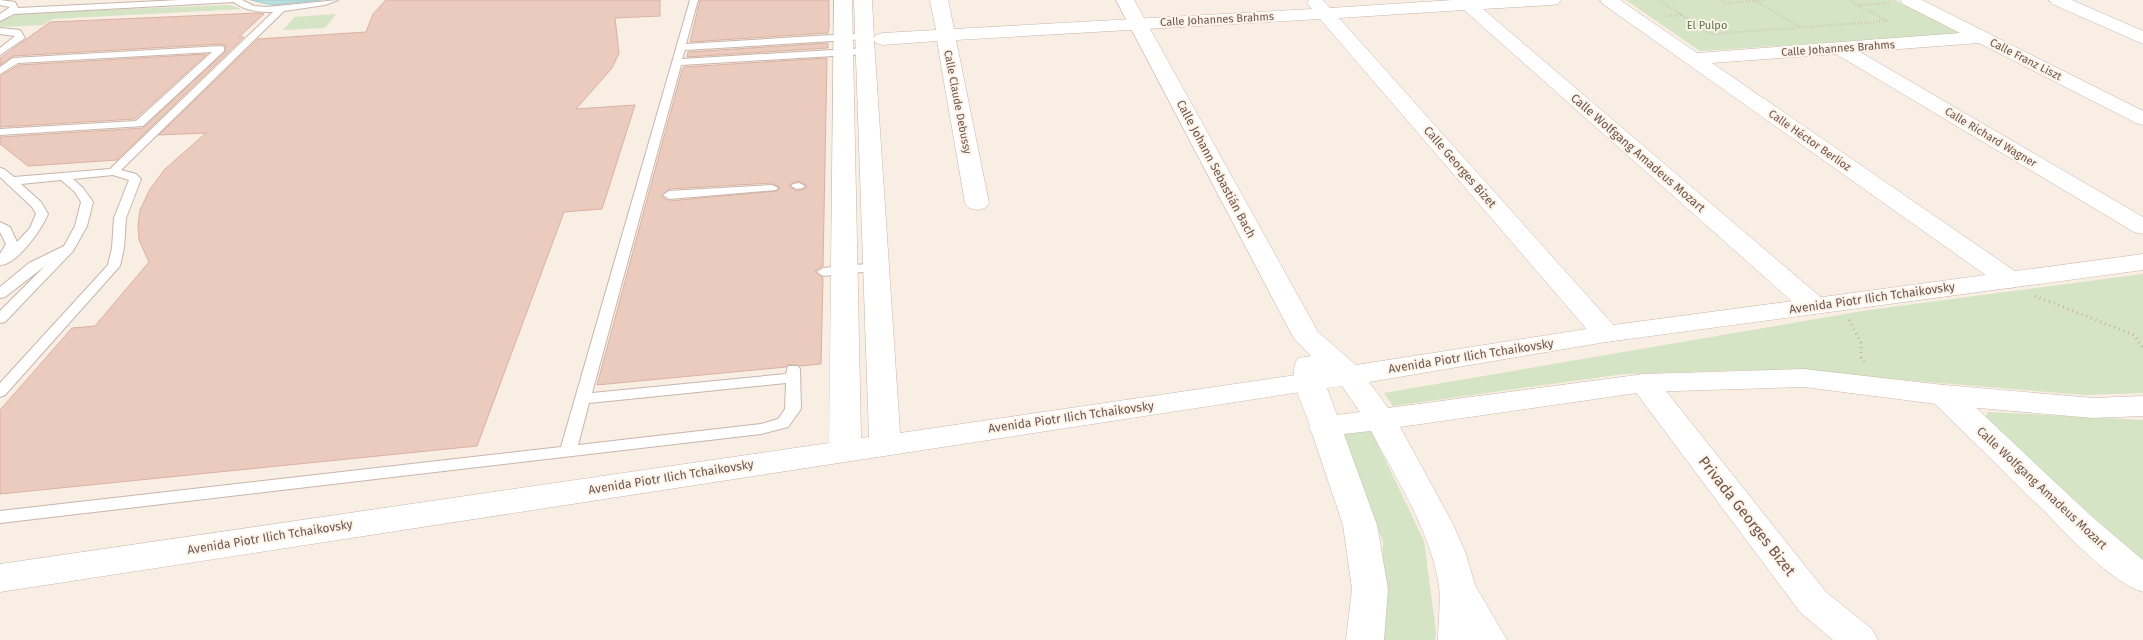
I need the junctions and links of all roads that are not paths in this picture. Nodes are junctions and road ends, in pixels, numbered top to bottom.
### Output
1 (232, 0) edge
2 (238, 0) edge
3 (334, 0) edge
4 (694, 0) edge
5 (843, 0) edge
6 (863, 0) edge
7 (939, 0) edge
8 (1125, 0) edge
9 (1552, 0) edge
10 (1609, 0) edge
11 (2058, 0) edge
12 (192, 1) edge
13 (1910, 1) edge
14 (0, 2) edge
15 (1465, 2) edge
16 (1319, 6) edge
17 (282, 8) junction
18 (12, 11) junction
19 (0, 18) edge
20 (1137, 23) junction
21 (0, 31) edge
22 (946, 35) junction
23 (1983, 37) junction
24 (20, 38) junction
25 (2143, 38) edge
26 (0, 39) edge
27 (860, 43) junction
28 (681, 48) junction
29 (1840, 48) junction
30 (0, 52) edge
31 (1693, 59) junction
32 (677, 62) junction
33 (0, 71) edge
34 (2143, 119) edge
35 (0, 132) edge
36 (0, 172) edge
37 (114, 172) junction
38 (64, 177) junction
39 (13, 181) junction
40 (772, 188) dead end
41 (669, 195) dead end
42 (977, 204) dead end
43 (0, 226) edge
44 (2143, 227) edge
45 (69, 248) junction
46 (2143, 262) edge
47 (1, 263) edge
48 (877, 267) junction
49 (834, 271) junction
50 (2010, 280) junction
51 (0, 294) edge
52 (1822, 305) junction
53 (0, 319) edge
54 (1606, 334) junction
55 (1307, 337) junction
56 (1350, 375) junction
57 (1310, 382) junction
58 (1644, 384) junction
59 (0, 392) edge
60 (1944, 395) junction
61 (583, 399) junction
62 (2143, 406) edge
63 (1381, 420) junction
64 (1324, 427) junction
65 (885, 445) junction
66 (568, 450) junction
67 (844, 451) junction
68 (0, 517) edge
69 (0, 578) edge
70 (2143, 578) edge
71 (1457, 587) junction
72 (1366, 640) edge
73 (1457, 640) edge
74 (1488, 640) edge
75 (1858, 640) edge

1 - 12 lane
2 - 17 lane
3 - 17 lane
4 - 28 lane
5 - 27 street
6 - 27 street
7 - 22 street, Calle Claude Debussy
8 - 20 street, Calle Johann Sebastián Bach
9 - 15 street, Calle Johannes Brahms
10 - 31 street, Calle Héctor Berlioz
11 - 25 street
12 - 18 lane
13 - 23 street, Calle Franz Liszt
14 - 18 lane
15 - 16 street, Calle Johannes Brahms
15 - 52 street, Calle Wolfgang Amadeus Mozart
16 - 20 street, Calle Johannes Brahms
16 - 54 street, Calle Georges Bizet
17 - 37 lane
18 - 19 lane
20 - 22 street, Calle Johannes Brahms
20 - 55 street, Calle Johann Sebastián Bach
21 - 24 lane
22 - 27 street, Calle Johannes Brahms
22 - 42 street, Calle Claude Debussy
23 - 29 street, Calle Johannes Brahms
23 - 34 street, Calle Franz Liszt
24 - 26 lane
24 - 30 lane
27 - 28 lane
27 - 32 lane
27 - 48 street
27 - 49 street
28 - 32 lane
29 - 31 street, Calle Johannes Brahms
29 - 44 street, Calle Richard Wagner
31 - 50 street, Calle Héctor Berlioz
32 - 61 lane
33 - 35 lane
36 - 39 lane
37 - 38 lane
37 - 59 lane
38 - 39 lane
38 - 45 lane
39 - 47 lane
40 - 41 lane
43 - 47 lane
45 - 51 lane
45 - 53 lane
46 - 50 street, Avenida Piotr Ilich Tchaikovsky
48 - 49 lane
48 - 65 street
49 - 67 street
50 - 52 street, Avenida Piotr Ilich Tchaikovsky
52 - 54 street, Avenida Piotr Ilich Tchaikovsky
54 - 56 street, Avenida Piotr Ilich Tchaikovsky
55 - 56 street, Calle Johann Sebastián Bach
55 - 57 street, Calle Johann Sebastián Bach
56 - 57 street, Avenida Piotr Ilich Tchaikovsky
56 - 63 street, Calle Johann Sebastián Bach
57 - 64 street, Calle Johann Sebastián Bach
57 - 65 street, Avenida Piotr Ilich Tchaikovsky
58 - 60 street
58 - 63 street
58 - 75 street, Privada Georges Bizet
60 - 62 street
60 - 70 street, Calle Wolfgang Amadeus Mozart
61 - 66 lane
61 - 66 lane
63 - 64 street
63 - 71 street, Calle Johann Sebastián Bach
64 - 72 street, Calle Johann Sebastián Bach
65 - 67 street, Avenida Piotr Ilich Tchaikovsky
66 - 68 lane
67 - 69 street, Avenida Piotr Ilich Tchaikovsky
71 - 73 street, Calle Johann Sebastián Bach
71 - 74 street

